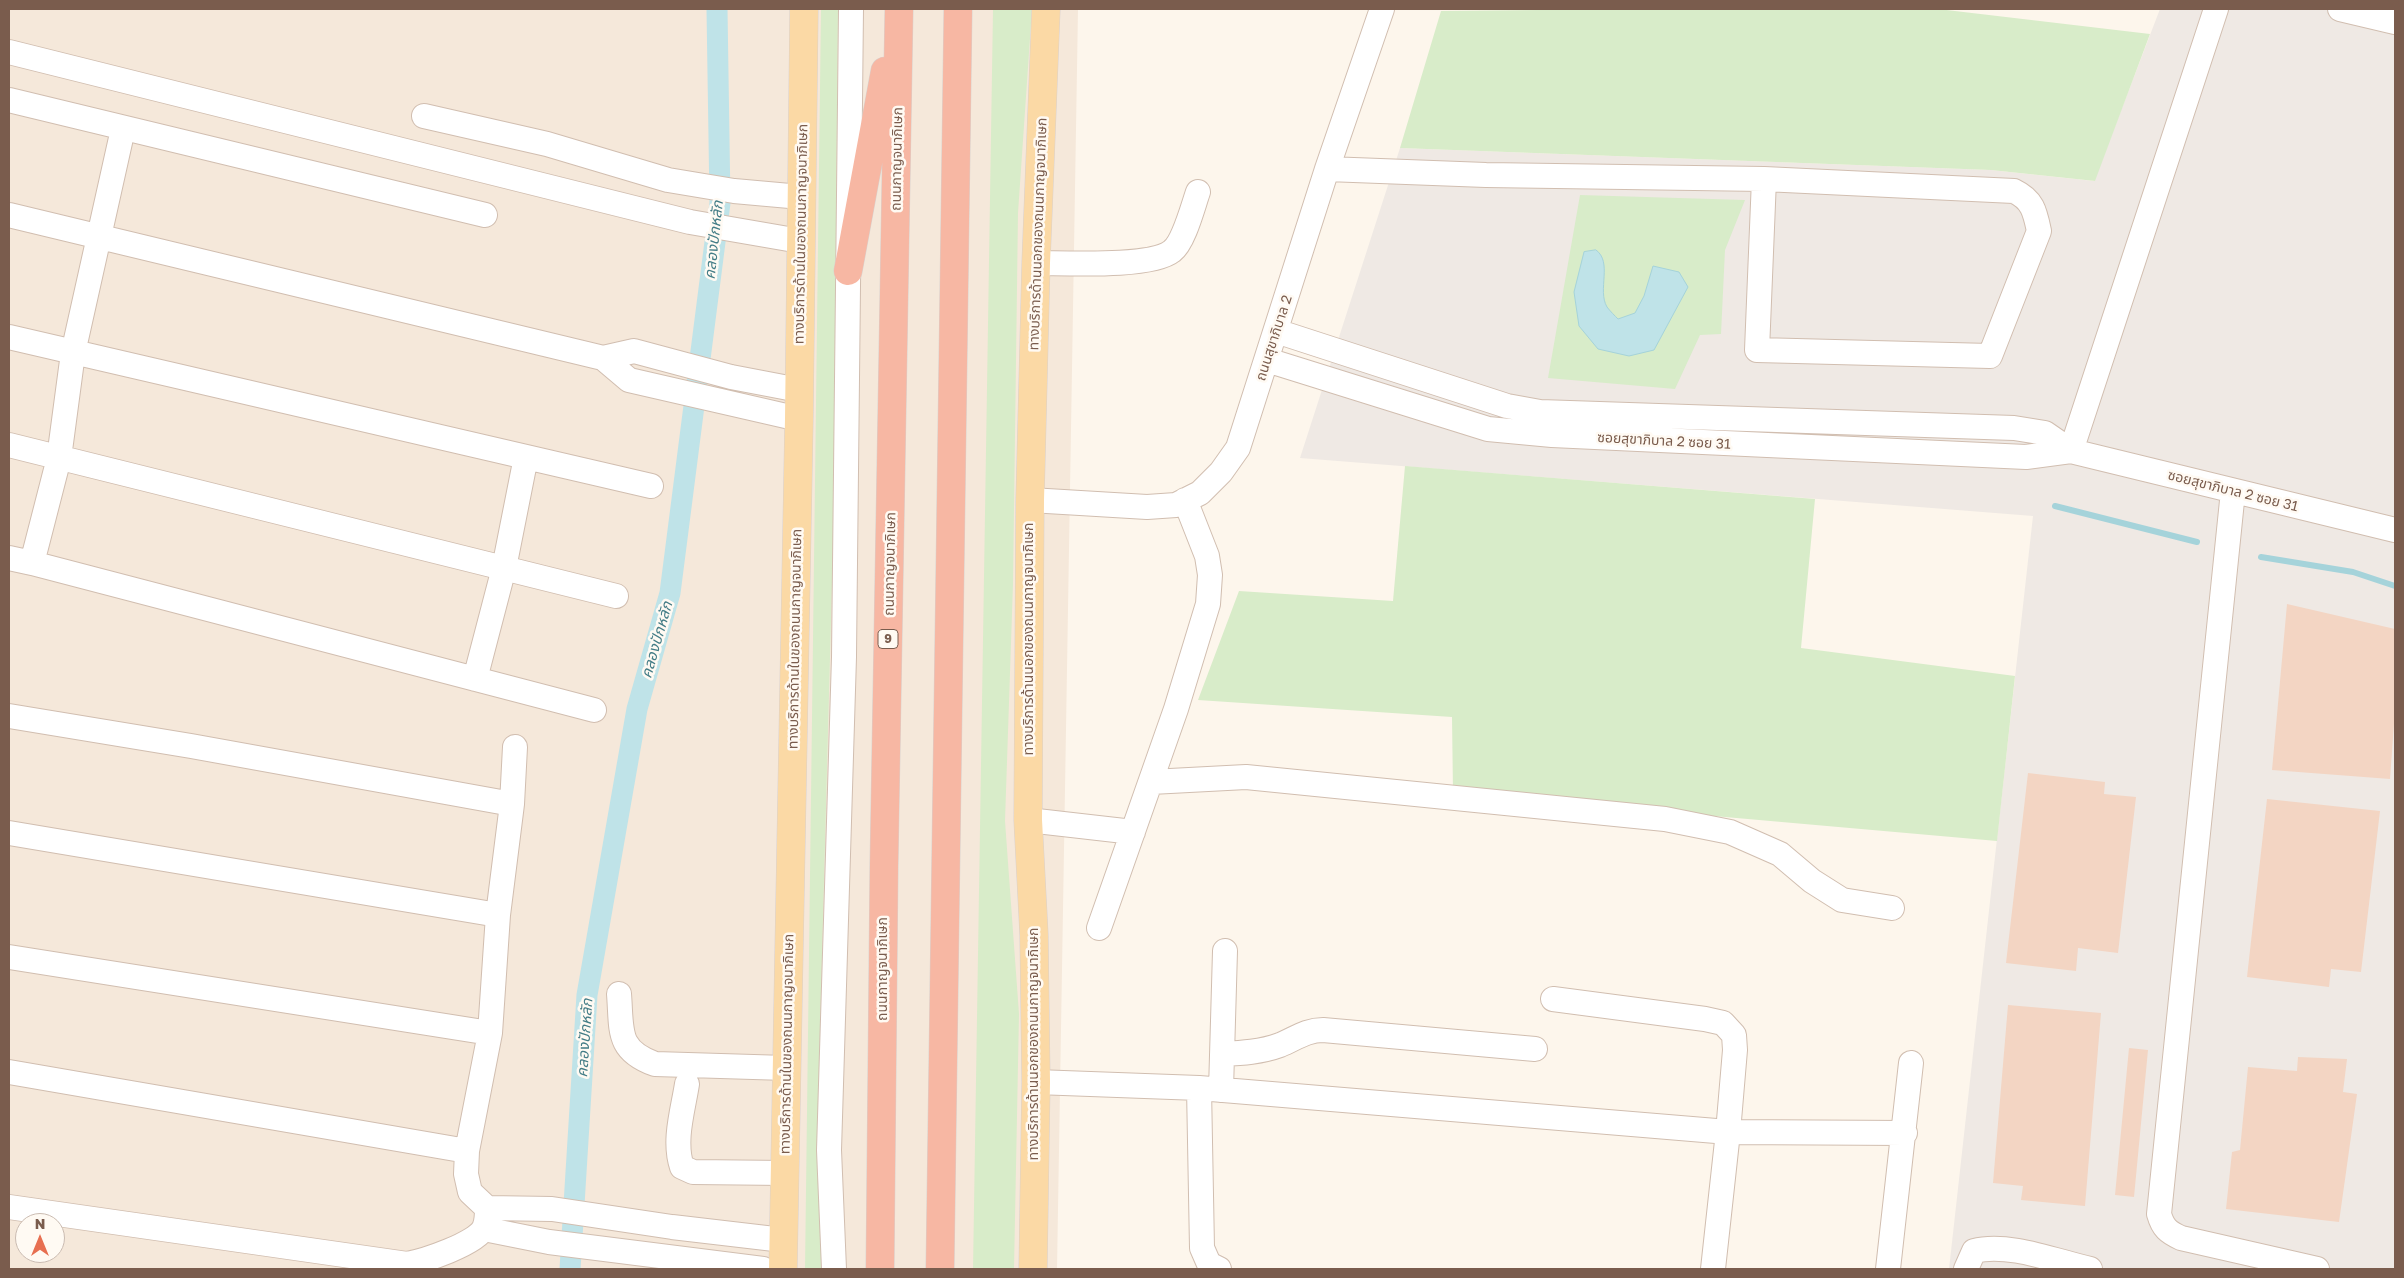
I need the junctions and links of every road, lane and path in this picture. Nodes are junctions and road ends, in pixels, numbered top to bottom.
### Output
1 (804, 9) edge
2 (851, 9) edge
3 (898, 9) edge
4 (958, 9) edge
5 (1046, 9) edge
6 (1382, 9) edge
7 (2216, 9) edge
8 (2340, 9) edge
9 (2395, 22) edge
10 (9, 52) edge
11 (9, 100) edge
12 (424, 116) dead end
13 (123, 129) junction
14 (1327, 169) junction
15 (1764, 180) junction
16 (1198, 192) dead end
17 (801, 197) junction
18 (9, 215) edge
19 (485, 215) dead end
20 (100, 238) junction
21 (800, 241) junction
22 (1036, 263) junction
23 (848, 271) junction
24 (1276, 331) junction
25 (9, 337) edge
26 (74, 353) junction
27 (603, 358) junction
28 (1267, 360) junction
29 (1436, 383) junction
30 (799, 390) junction
31 (1427, 411) junction
32 (799, 419) junction
33 (9, 446) edge
34 (2071, 451) junction
35 (526, 457) junction
36 (59, 458) junction
37 (652, 486) dead end
38 (2233, 491) junction
39 (1030, 500) junction
40 (1185, 500) junction
41 (2395, 530) edge
42 (9, 558) edge
43 (32, 563) junction
44 (504, 568) junction
45 (616, 596) dead end
46 (476, 679) junction
47 (594, 710) dead end
48 (9, 716) edge
49 (515, 747) dead end
50 (1151, 782) junction
51 (512, 804) junction
52 (1028, 820) junction
53 (1133, 832) junction
54 (9, 833) edge
55 (1892, 908) dead end
56 (498, 915) junction
57 (1099, 928) dead end
58 (1225, 950) dead end
59 (9, 956) edge
60 (619, 994) dead end
61 (1553, 999) dead end
62 (490, 1033) junction
63 (1536, 1049) dead end
64 (1222, 1054) junction
65 (1912, 1063) dead end
66 (786, 1068) junction
67 (9, 1072) edge
68 (1036, 1082) junction
69 (687, 1084) dead end
70 (1210, 1089) junction
71 (1728, 1132) junction
72 (1905, 1133) junction
73 (467, 1151) junction
74 (785, 1173) junction
75 (9, 1207) edge
76 (485, 1219) junction
77 (782, 1240) junction
78 (764, 1269) edge
79 (782, 1269) edge
80 (834, 1269) edge
81 (880, 1269) edge
82 (940, 1269) edge
83 (1033, 1269) edge
84 (1219, 1269) edge
85 (1713, 1269) edge
86 (1888, 1269) edge
87 (1966, 1269) edge
88 (2090, 1269) edge
89 (2317, 1269) edge

1 - 17 main road, ทางบริการด้านในของถนนกาญจนาภิเษก
2 - 23 street
3 - 23 highway
3 - 81 highway, ถนนกาญจนาภิเษก / 9
4 - 82 highway
5 - 22 main road, ทางบริการด้านนอกของถนนกาญจนาภิเษก
6 - 14 street, ถนนสุขาภิบาล 2
7 - 34 street
8 - 9 street
10 - 21 street
11 - 13 street
12 - 17 street
13 - 19 street
13 - 20 street
14 - 15 street
14 - 24 street, ถนนสุขาภิบาล 2
15 - 15 street
16 - 22 street
17 - 21 main road, ทางบริการด้านในของถนนกาญจนาภิเษก
18 - 20 street
20 - 26 street
20 - 27 street
21 - 30 main road, ทางบริการด้านในของถนนกาญจนาภิเษก
22 - 39 main road, ทางบริการด้านนอกของถนนกาญจนาภิเษก
23 - 80 street
24 - 28 street, ถนนสุขาภิบาล 2
24 - 29 street, ซอยสุขาภิบาล 2 ซอย 31
25 - 26 street
26 - 35 street
26 - 36 street
27 - 30 street
27 - 32 street
28 - 31 street, ซอยสุขาภิบาล 2 ซอย 31
28 - 40 street, ถนนสุขาภิบาล 2
29 - 31 street
29 - 34 street, ซอยสุขาภิบาล 2 ซอย 31
30 - 32 main road, ทางบริการด้านในของถนนกาญจนาภิเษก
31 - 34 street, ซอยสุขาภิบาล 2 ซอย 31
32 - 66 main road, ทางบริการด้านในของถนนกาญจนาภิเษก
33 - 36 street
34 - 38 street, ซอยสุขาภิบาล 2 ซอย 31
35 - 37 street
35 - 44 street
36 - 43 street
36 - 44 street
38 - 41 street, ซอยสุขาภิบาล 2 ซอย 31
38 - 89 street
39 - 40 street, ถนนสุขาภิบาล 2
39 - 52 main road, ทางบริการด้านนอกของถนนกาญจนาภิเษก
40 - 50 street
42 - 43 street
43 - 46 street
44 - 45 street
44 - 46 street
46 - 47 street
48 - 51 street
49 - 51 street
50 - 53 street
50 - 55 street
51 - 56 street
52 - 53 street
52 - 68 main road, ทางบริการด้านนอกของถนนกาญจนาภิเษก
53 - 57 street
54 - 56 street
56 - 62 street
58 - 64 street
59 - 62 street
60 - 66 street
61 - 71 street
62 - 73 street
63 - 64 street
64 - 70 street
65 - 72 street
66 - 74 main road, ทางบริการด้านในของถนนกาญจนาภิเษก
67 - 73 street
68 - 70 street
68 - 83 main road, ทางบริการด้านนอกของถนนกาญจนาภิเษก
69 - 74 street
70 - 71 street
70 - 84 street
71 - 72 street
71 - 85 street
72 - 86 street
73 - 76 street
74 - 77 main road, ทางบริการด้านในของถนนกาญจนาภิเษก
75 - 76 street
76 - 77 street
76 - 78 street
77 - 79 main road, ทางบริการด้านในของถนนกาญจนาภิเษก
87 - 88 street

